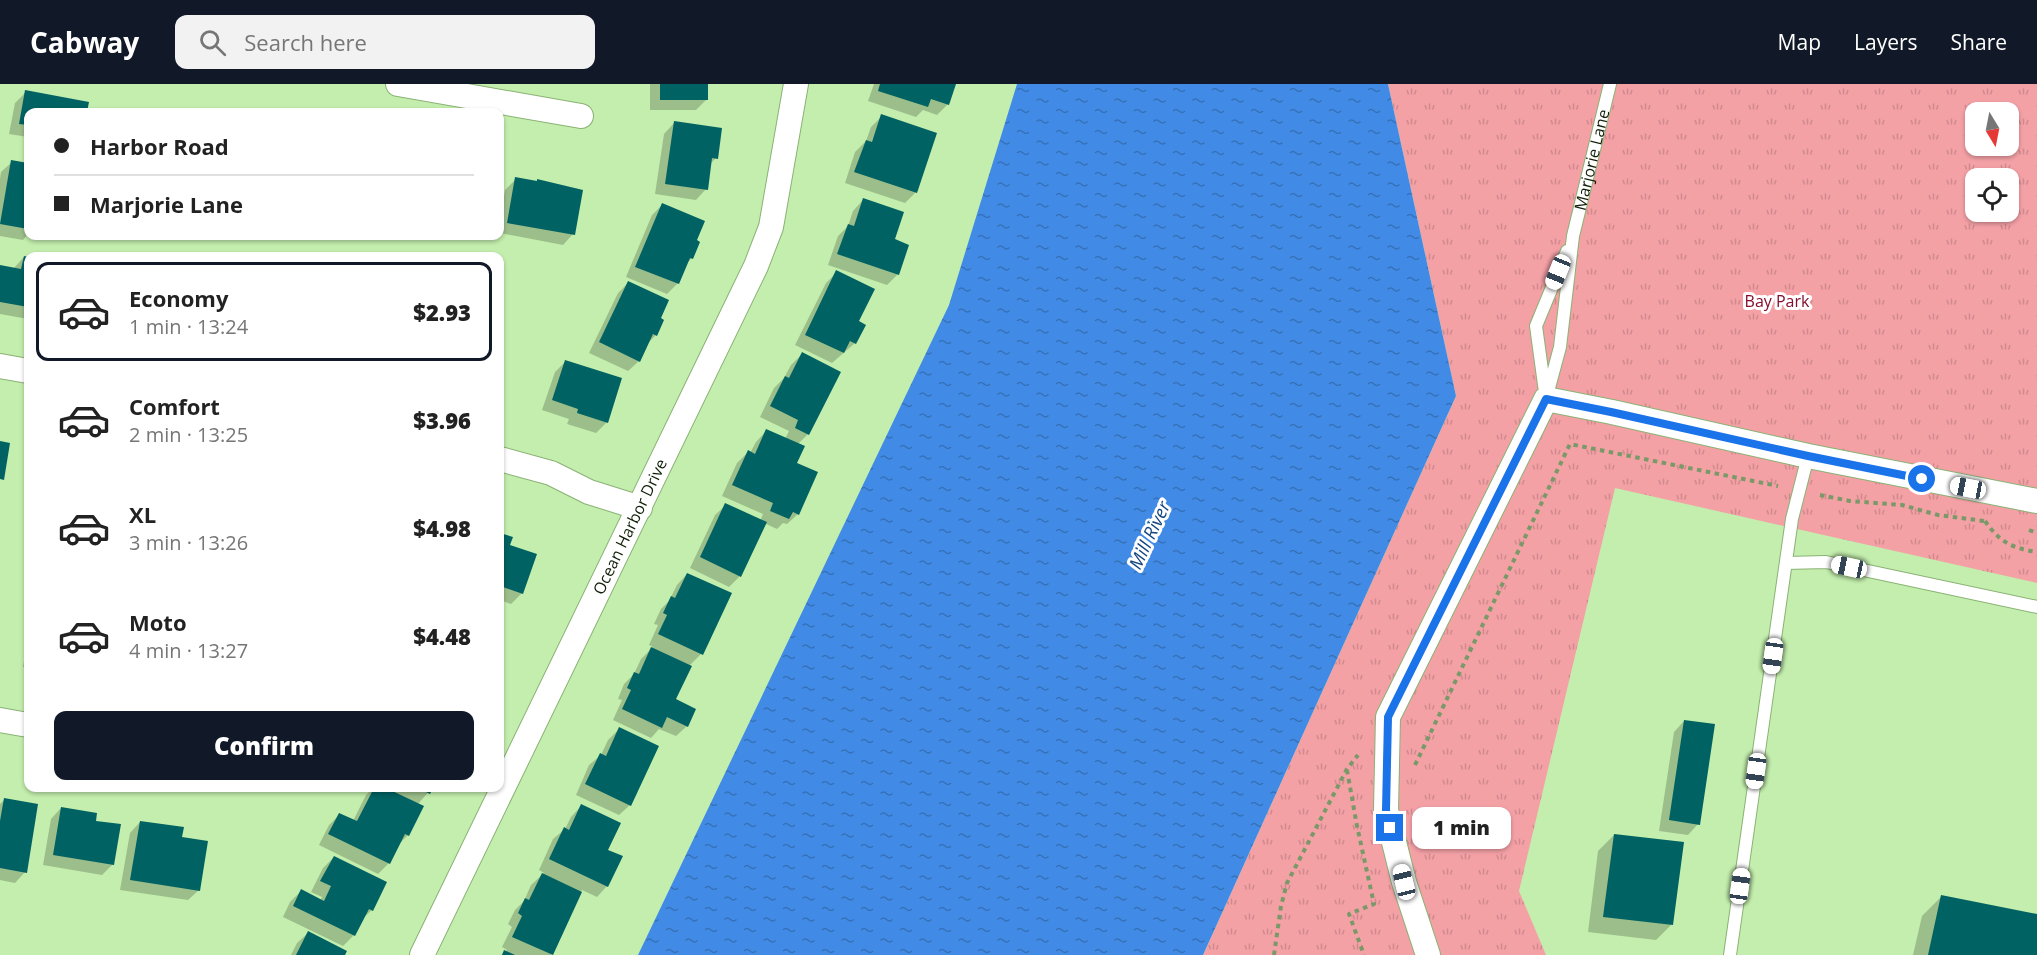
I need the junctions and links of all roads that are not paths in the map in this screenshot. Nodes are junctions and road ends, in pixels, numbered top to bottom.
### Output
1 (398, 84) edge
2 (796, 84) edge
3 (1610, 84) edge
4 (581, 116) dead end
5 (1574, 236) junction
6 (0, 366) edge
7 (24, 370) edge
8 (1546, 399) junction
9 (1808, 456) junction
10 (504, 460) edge
11 (2037, 501) edge
12 (640, 508) junction
13 (1786, 563) junction
14 (2037, 607) edge
15 (0, 720) edge
16 (24, 724) edge
17 (504, 787) edge
18 (501, 792) edge
19 (422, 955) edge
20 (1428, 955) edge
21 (1730, 955) edge

1 - 4 street
2 - 12 street, Ocean Harbor Drive
3 - 5 lane, Marjorie Lane
5 - 8 lane, Marjorie Lane
5 - 8 lane, Marjorie Lane
6 - 7 street
8 - 9 street
8 - 20 street, Marjorie Lane
9 - 11 street
9 - 13 lane
10 - 12 street
12 - 17 street, Ocean Harbor Drive
13 - 14 lane
13 - 21 lane
15 - 16 street
18 - 19 street, Ocean Harbor Drive

